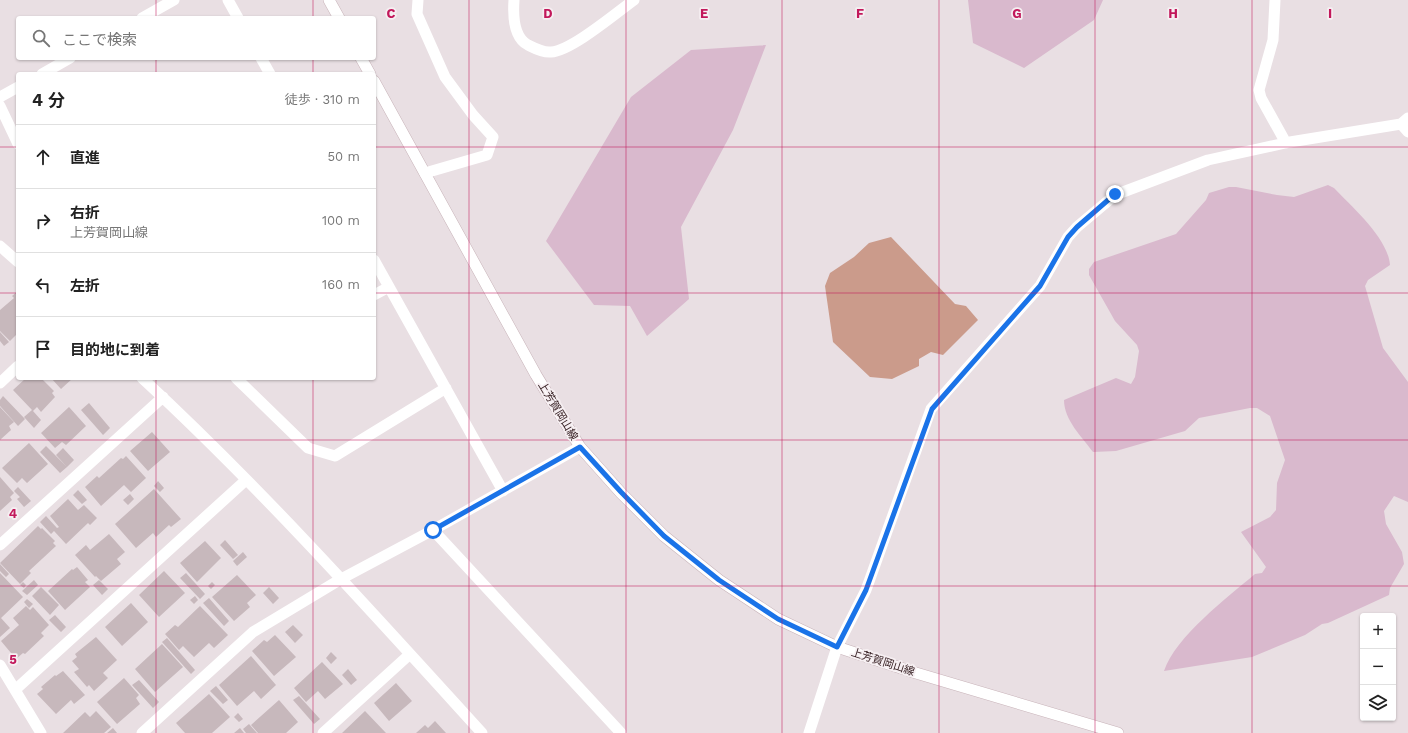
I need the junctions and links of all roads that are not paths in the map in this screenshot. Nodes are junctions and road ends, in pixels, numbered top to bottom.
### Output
1 (174, 0) edge
2 (228, 0) edge
3 (329, 0) edge
4 (418, 0) edge
5 (514, 0) edge
6 (634, 0) edge
7 (1275, 0) edge
8 (146, 16) edge
9 (237, 16) edge
10 (338, 16) edge
11 (66, 60) edge
12 (262, 60) edge
13 (362, 60) edge
14 (46, 72) edge
15 (269, 72) edge
16 (369, 72) edge
17 (376, 85) edge
18 (16, 88) edge
19 (0, 97) edge
20 (0, 106) edge
21 (1406, 125) edge
22 (16, 140) edge
23 (1286, 143) junction
24 (425, 174) junction
25 (0, 246) edge
26 (16, 260) edge
27 (376, 264) edge
28 (389, 287) junction
29 (376, 295) edge
30 (16, 368) edge
31 (144, 380) edge
32 (238, 380) edge
33 (0, 383) edge
34 (446, 388) junction
35 (163, 397) junction
36 (580, 447) junction
37 (246, 480) junction
38 (503, 491) junction
39 (433, 530) junction
40 (0, 545) edge
41 (341, 579) junction
42 (837, 647) junction
43 (410, 654) junction
44 (0, 665) edge
45 (15, 690) junction
46 (40, 733) edge
47 (142, 733) edge
48 (323, 733) edge
49 (482, 733) edge
50 (621, 733) edge
51 (809, 733) edge
52 (1118, 733) edge

1 - 8 street
2 - 9 street
3 - 10 street
4 - 24 street
5 - 6 street
7 - 23 street
11 - 14 street
12 - 15 street
13 - 16 street
17 - 24 street, 上芳賀岡山線
18 - 19 street
20 - 22 street
21 - 23 street
23 - 42 street
24 - 36 street, 上芳賀岡山線
25 - 26 street
27 - 28 street
28 - 29 street
28 - 34 street
30 - 33 street
31 - 35 street
32 - 34 street
34 - 38 street
35 - 37 street
35 - 40 street
36 - 38 street
36 - 42 street, 上芳賀岡山線
37 - 41 street
37 - 45 street
38 - 39 street
39 - 41 street
39 - 50 street
41 - 43 street
41 - 47 street
42 - 51 street
42 - 52 street, 上芳賀岡山線
43 - 48 street
43 - 49 street
44 - 45 street
45 - 46 street

